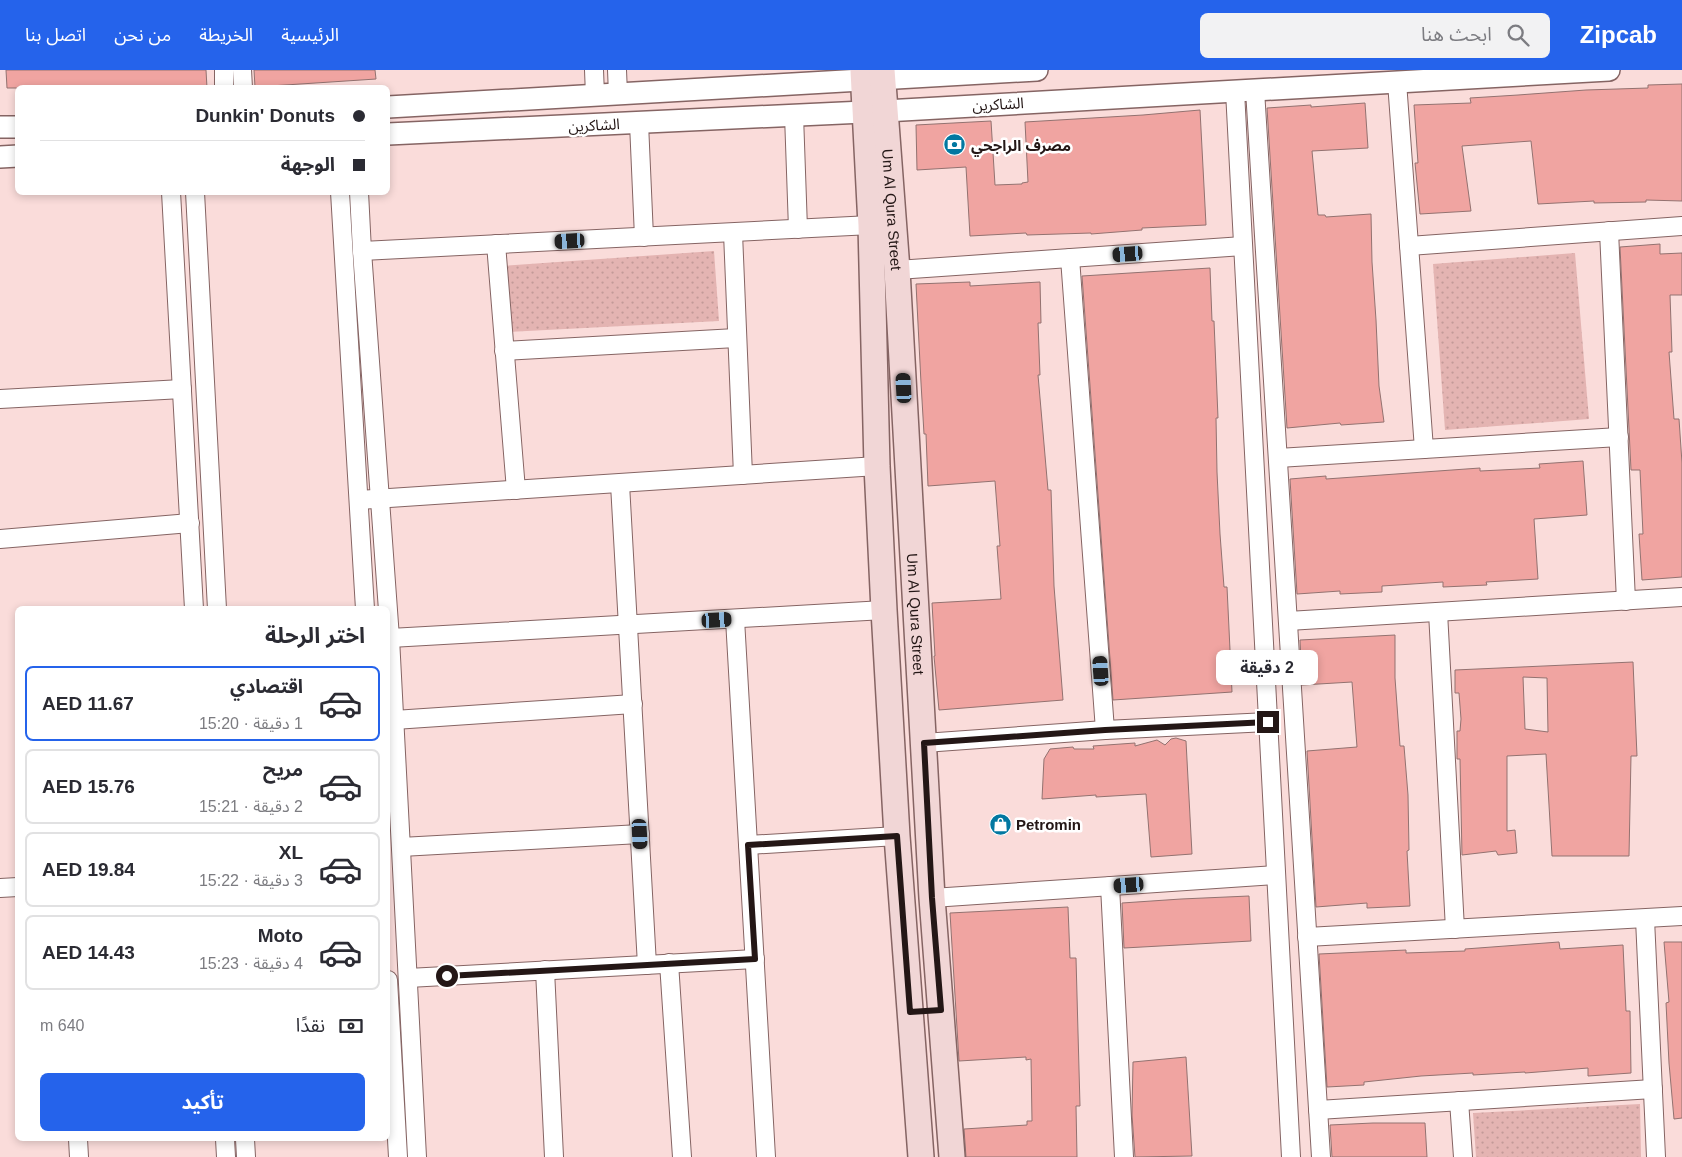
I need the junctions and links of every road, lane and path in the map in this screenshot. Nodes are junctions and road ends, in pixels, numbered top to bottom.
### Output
1 (224, 70) edge
2 (242, 70) edge
3 (594, 70) edge
4 (617, 70) edge
5 (1037, 70) edge
6 (1609, 70) edge
7 (873, 74) edge
8 (1397, 82) junction
9 (224, 85) edge
10 (243, 85) edge
11 (1245, 91) junction
12 (618, 94) junction
13 (595, 95) junction
14 (527, 98) junction
15 (390, 107) edge
16 (875, 111) junction
17 (794, 114) junction
18 (639, 122) junction
19 (15, 126) edge
20 (0, 128) edge
21 (529, 128) junction
22 (390, 134) edge
23 (15, 156) edge
24 (0, 158) edge
25 (171, 195) edge
26 (195, 195) edge
27 (340, 195) edge
28 (359, 195) edge
29 (871, 226) junction
30 (1682, 226) edge
31 (798, 229) junction
32 (1609, 231) junction
33 (733, 233) junction
34 (644, 237) junction
35 (496, 244) junction
36 (1243, 246) junction
37 (1409, 246) junction
38 (362, 251) junction
39 (1070, 258) junction
40 (897, 270) junction
41 (736, 338) junction
42 (504, 351) junction
43 (182, 389) junction
44 (0, 399) edge
45 (1619, 437) junction
46 (1424, 449) junction
47 (1278, 458) junction
48 (877, 466) junction
49 (743, 475) junction
50 (620, 484) junction
51 (516, 490) junction
52 (381, 499) junction
53 (359, 500) junction
54 (190, 523) junction
55 (0, 539) edge
56 (1682, 597) edge
57 (1626, 600) junction
58 (194, 606) edge
59 (217, 606) edge
60 (365, 606) edge
61 (388, 606) edge
62 (884, 610) junction
63 (1438, 612) junction
64 (735, 619) junction
65 (1288, 621) junction
66 (628, 625) junction
67 (390, 638) joint
68 (633, 704) junction
69 (394, 720) junction
70 (1268, 722) junction
71 (1105, 730) junction
72 (924, 743) junction
73 (640, 834) junction
74 (897, 836) junction
75 (748, 845) junction
76 (401, 847) junction
77 (1276, 875) junction
78 (1110, 886) junction
79 (15, 887) edge
80 (0, 888) edge
81 (932, 898) junction
82 (1682, 916) edge
83 (1645, 918) junction
84 (1455, 929) junction
85 (1307, 937) junction
86 (755, 959) junction
87 (669, 964) junction
88 (647, 965) junction
89 (546, 970) junction
90 (408, 978) junction
91 (941, 1010) junction
92 (910, 1012) junction
93 (390, 1015) edge
94 (1653, 1089) junction
95 (1459, 1101) junction
96 (1318, 1110) junction
97 (78, 1141) edge
98 (225, 1141) edge
99 (245, 1141) edge
100 (79, 1157) edge
101 (226, 1157) edge
102 (246, 1157) edge
103 (398, 1157) edge
104 (417, 1157) edge
105 (554, 1157) edge
106 (682, 1157) edge
107 (766, 1157) edge
108 (921, 1157) edge
109 (952, 1157) edge
110 (1124, 1157) edge
111 (1291, 1157) edge
112 (1320, 1157) edge
113 (1462, 1157) edge
114 (1656, 1157) edge

1 - 9 street
2 - 10 street
3 - 13 street
4 - 12 street
5 - 7 street, الشاكرين
6 - 8 street, الشاكرين
7 - 12 street, الشاكرين
7 - 16 main road, Um Al Qura Street
8 - 11 street, الشاكرين
8 - 37 street
11 - 16 street, الشاكرين
11 - 36 street
11 - 47 street
12 - 13 street, الشاكرين
13 - 14 street, الشاكرين
14 - 15 street, الشاكرين
14 - 21 street
16 - 17 street, الشاكرين
16 - 29 main road, Um Al Qura Street
16 - 40 main road, Um Al Qura Street
17 - 18 street, الشاكرين
17 - 31 street
18 - 21 street, الشاكرين
18 - 34 street
19 - 20 street
21 - 22 street, الشاكرين
23 - 24 street
25 - 43 street
26 - 59 street
27 - 53 street
28 - 38 street
29 - 31 street
29 - 48 main road, Um Al Qura Street
30 - 32 street
31 - 33 street
32 - 37 street
32 - 45 street
33 - 34 street
33 - 41 street
34 - 35 street
35 - 38 street
35 - 42 street
36 - 39 street
36 - 70 street
37 - 46 street
38 - 52 street
39 - 40 street
39 - 71 street
40 - 72 main road, Um Al Qura Street
41 - 42 street
41 - 49 street
42 - 51 street
43 - 44 street
43 - 54 street
45 - 46 street
45 - 57 street
46 - 47 street
47 - 65 street
48 - 49 street
48 - 62 main road, Um Al Qura Street
49 - 50 street
50 - 51 street
50 - 66 street
51 - 52 street
52 - 53 street
52 - 61 street
53 - 60 street
54 - 55 street
54 - 58 street
56 - 57 street
57 - 63 street
62 - 64 street
62 - 74 main road, Um Al Qura Street
63 - 65 street
63 - 84 street
64 - 66 street
64 - 75 street
65 - 85 street
66 - 67 street
66 - 68 street
67 - 69 street
68 - 69 street
68 - 73 street
69 - 76 street
70 - 71 street
70 - 77 street
71 - 72 street
72 - 81 main road, Um Al Qura Street
73 - 76 street
73 - 88 street
74 - 75 street
74 - 92 main road, Um Al Qura Street
75 - 86 street
76 - 90 street
77 - 78 street
77 - 111 street
78 - 81 street
78 - 110 street
79 - 80 street
81 - 91 main road, Um Al Qura Street
82 - 83 street
83 - 84 street
83 - 94 street
84 - 85 street
85 - 96 street
86 - 87 street
86 - 107 street
87 - 88 street
87 - 106 street
88 - 89 street
89 - 90 street
89 - 105 street
90 - 104 street
91 - 92 main road
91 - 109 main road, Um Al Qura Street
92 - 108 main road, Um Al Qura Street
93 - 103 street
94 - 95 street
94 - 114 street
95 - 96 street
95 - 113 street
96 - 112 street
97 - 100 street
98 - 101 street
99 - 102 street

